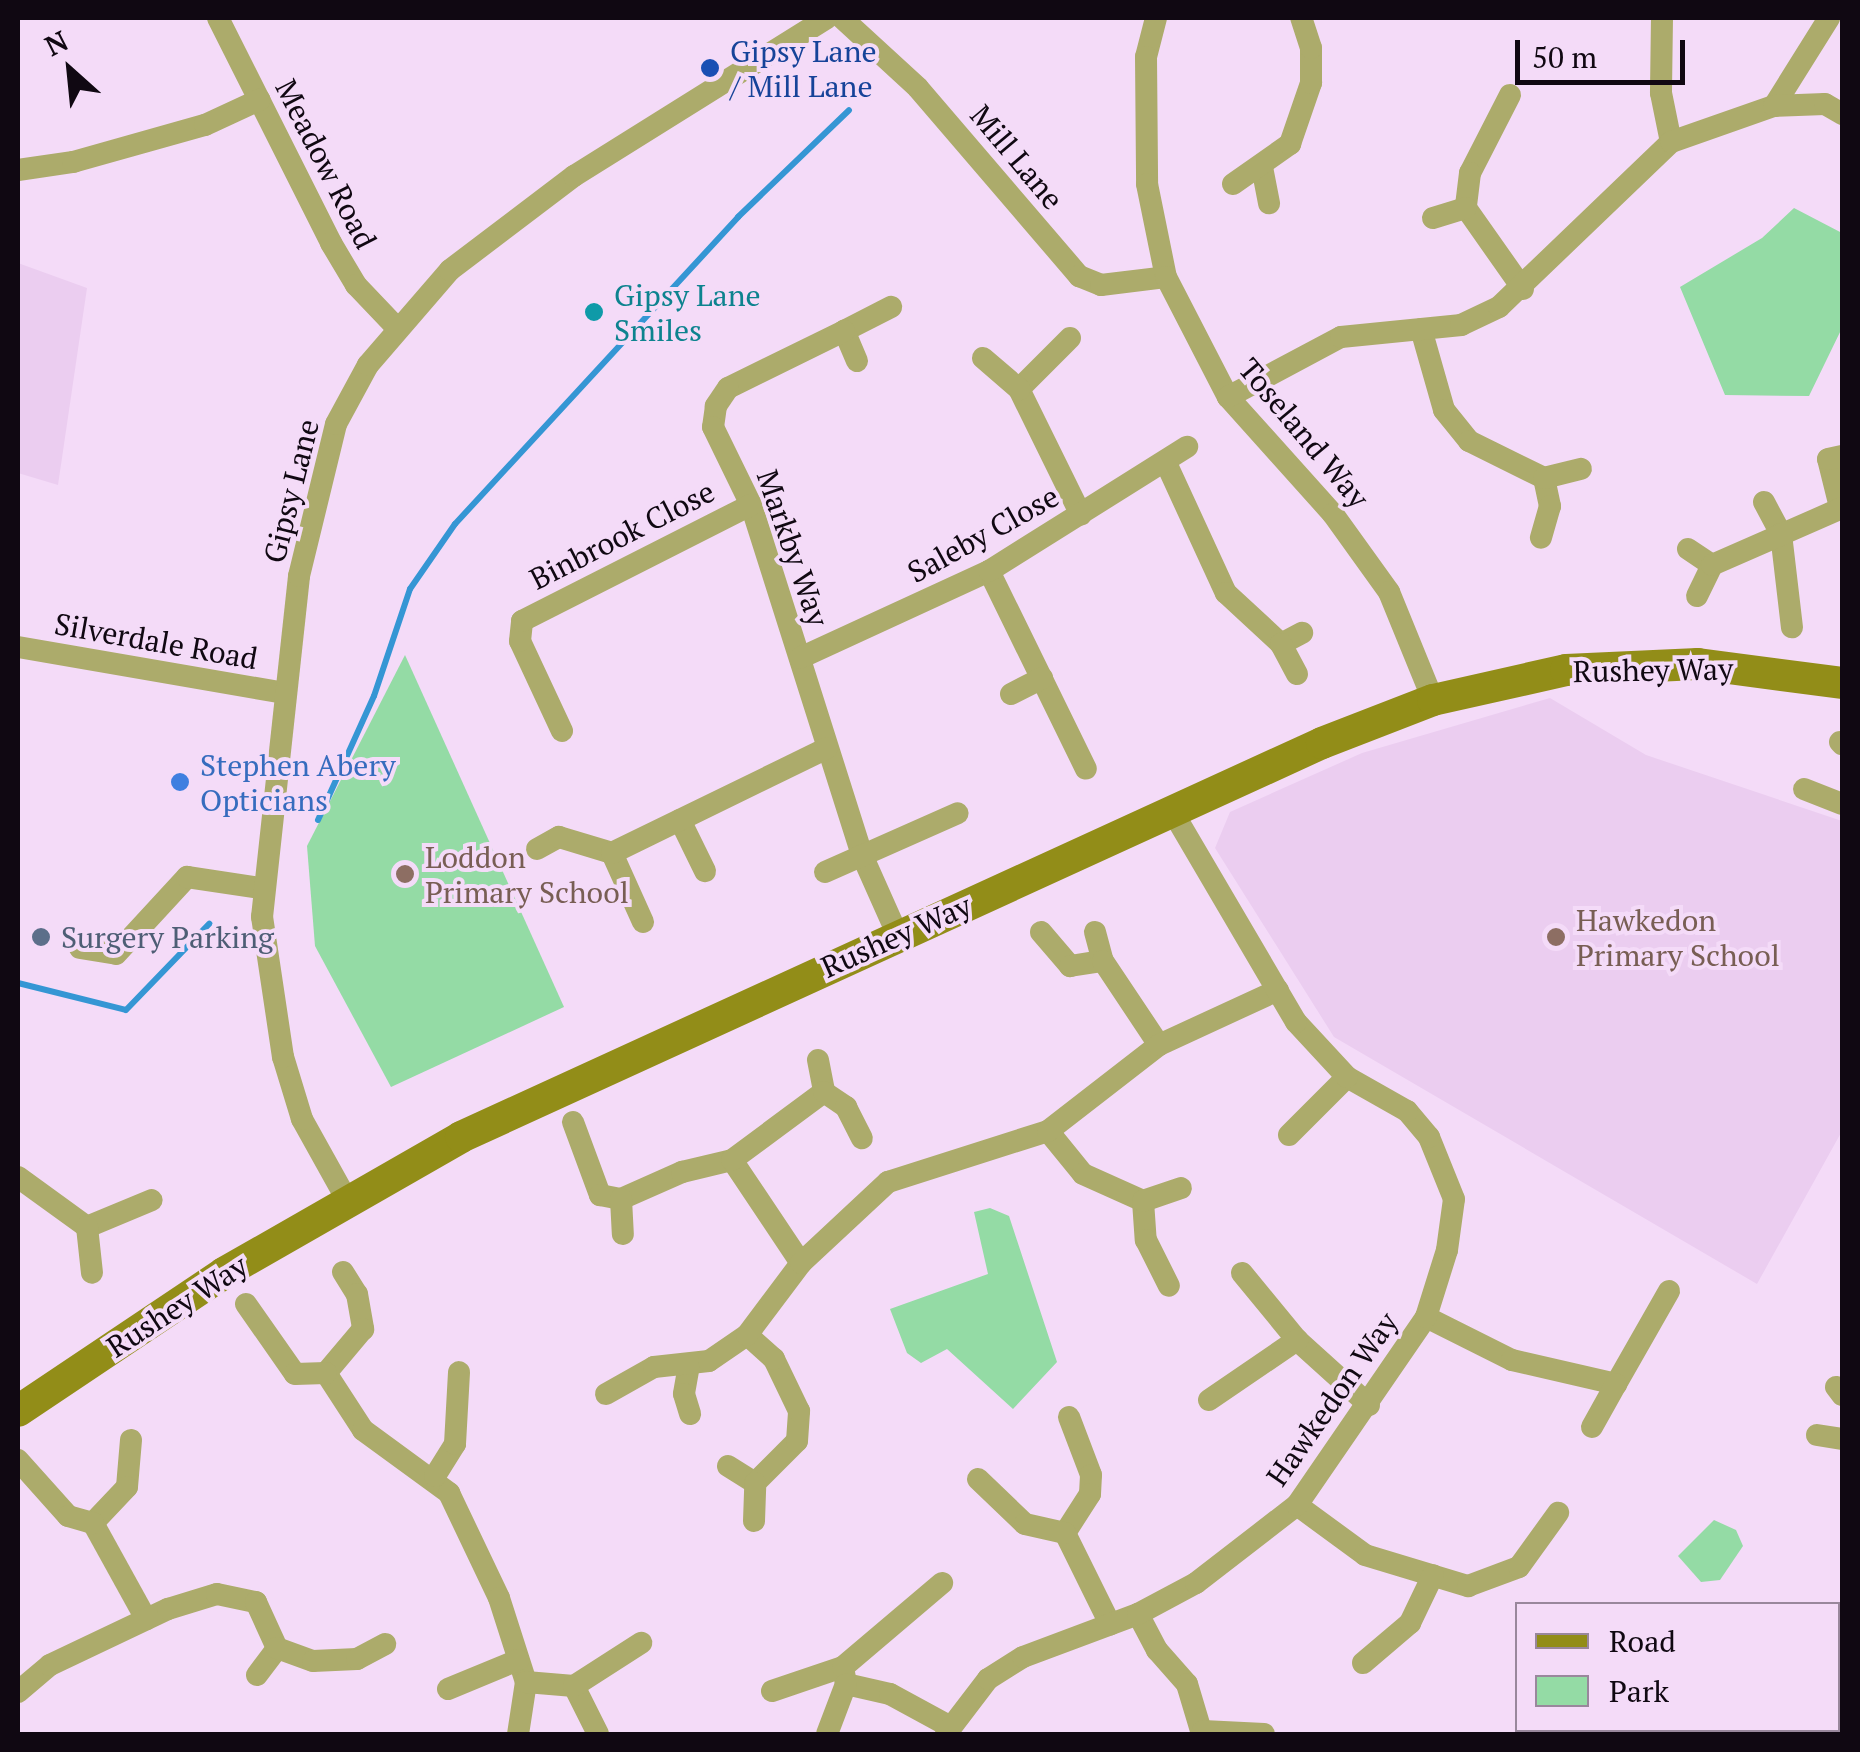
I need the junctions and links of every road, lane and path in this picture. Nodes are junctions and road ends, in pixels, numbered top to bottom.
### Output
1 (218, 18) edge
2 (827, 18) edge
3 (842, 18) edge
4 (1156, 18) edge
5 (1301, 18) edge
6 (1684, 18) edge
7 (1829, 18) edge
8 (1661, 21) edge
9 (1510, 94) dead end
10 (259, 100) junction
11 (1774, 106) junction
12 (1842, 114) edge
13 (1671, 142) junction
14 (1262, 167) junction
15 (18, 170) edge
16 (1233, 184) dead end
17 (1269, 202) dead end
18 (1466, 208) junction
19 (1434, 218) dead end
20 (1166, 277) junction
21 (1523, 288) junction
22 (891, 307) dead end
23 (396, 327) junction
24 (1421, 329) junction
25 (844, 331) junction
26 (1070, 338) dead end
27 (983, 358) dead end
28 (857, 361) dead end
29 (1019, 388) junction
30 (1228, 397) junction
31 (1187, 447) dead end
32 (1842, 456) edge
33 (1167, 465) junction
34 (1581, 469) dead end
35 (1544, 478) junction
36 (1764, 502) dead end
37 (750, 505) junction
38 (1841, 508) edge
39 (1081, 515) junction
40 (1781, 534) junction
41 (1541, 538) dead end
42 (1688, 548) dead end
43 (1712, 565) junction
44 (989, 571) junction
45 (1697, 596) dead end
46 (1792, 627) dead end
47 (1302, 633) dead end
48 (1281, 644) junction
49 (18, 648) edge
50 (800, 658) junction
51 (1297, 674) dead end
52 (1042, 678) junction
53 (1842, 683) edge
54 (284, 693) junction
55 (1010, 694) dead end
56 (1434, 700) junction
57 (562, 731) dead end
58 (828, 748) junction
59 (1086, 769) dead end
60 (1804, 789) dead end
61 (1842, 804) edge
62 (1171, 808) junction
63 (958, 812) dead end
64 (680, 820) junction
65 (538, 849) dead end
66 (612, 854) junction
67 (862, 856) junction
68 (705, 870) dead end
69 (826, 872) dead end
70 (261, 888) junction
71 (644, 922) dead end
72 (1041, 932) dead end
73 (1095, 932) dead end
74 (898, 936) junction
75 (80, 948) dead end
76 (1103, 961) junction
77 (1278, 990) junction
78 (1159, 1045) junction
79 (818, 1060) dead end
80 (1347, 1078) junction
81 (824, 1092) junction
82 (573, 1122) dead end
83 (1048, 1131) junction
84 (1289, 1135) dead end
85 (862, 1138) dead end
86 (732, 1160) junction
87 (18, 1177) edge
88 (1181, 1188) dead end
89 (622, 1199) junction
90 (152, 1200) dead end
91 (347, 1200) junction
92 (1143, 1202) junction
93 (87, 1226) junction
94 (623, 1234) dead end
95 (801, 1262) junction
96 (343, 1272) dead end
97 (92, 1273) dead end
98 (1242, 1273) dead end
99 (1169, 1286) dead end
100 (1668, 1291) dead end
101 (246, 1304) dead end
102 (1426, 1317) junction
103 (747, 1335) junction
104 (1297, 1340) junction
105 (689, 1365) junction
106 (459, 1372) dead end
107 (326, 1373) junction
108 (1616, 1384) junction
109 (606, 1394) dead end
110 (1209, 1400) dead end
111 (1369, 1405) junction
112 (18, 1410) edge
113 (690, 1414) dead end
114 (1069, 1417) dead end
115 (1592, 1428) dead end
116 (1817, 1435) dead end
117 (1842, 1439) edge
118 (132, 1440) dead end
119 (18, 1460) edge
120 (728, 1466) dead end
121 (435, 1476) junction
122 (978, 1478) dead end
123 (755, 1482) junction
124 (1297, 1505) junction
125 (1558, 1513) dead end
126 (754, 1521) dead end
127 (92, 1522) junction
128 (1065, 1533) junction
129 (1432, 1576) junction
130 (942, 1583) dead end
131 (1138, 1614) junction
132 (146, 1619) junction
133 (1110, 1624) junction
134 (641, 1643) dead end
135 (385, 1644) dead end
136 (276, 1648) junction
137 (824, 1651) dead end
138 (1363, 1664) dead end
139 (522, 1671) junction
140 (844, 1675) junction
141 (256, 1676) dead end
142 (574, 1686) junction
143 (448, 1688) dead end
144 (772, 1691) dead end
145 (18, 1692) edge
146 (947, 1730) edge
147 (1203, 1733) edge
148 (518, 1734) edge
149 (598, 1734) edge
150 (827, 1734) edge
151 (1264, 1734) edge

1 - 10 street, Meadow Road
2 - 23 street, Gipsy Lane
3 - 20 street, Mill Lane
4 - 20 street, Toseland Way
5 - 14 street
6 - 8 street
7 - 11 street
8 - 13 street
9 - 18 street
10 - 15 street
10 - 23 street, Meadow Road
11 - 12 street
11 - 13 street
13 - 21 street
14 - 16 street
14 - 17 street
18 - 19 street
18 - 21 street
20 - 30 street, Toseland Way
21 - 24 street
22 - 25 street, Markby Way
23 - 54 street, Gipsy Lane
24 - 30 street
24 - 35 street
25 - 28 street
25 - 37 street, Markby Way
26 - 29 street
27 - 29 street
29 - 39 street
30 - 56 street, Toseland Way
31 - 33 street, Saleby Close
32 - 38 street
33 - 39 street, Saleby Close
33 - 48 street
34 - 35 street
35 - 41 street
36 - 40 street
37 - 50 street, Markby Way
37 - 57 street, Binbrook Close
38 - 40 street
39 - 44 street, Saleby Close
40 - 43 street
40 - 46 street
42 - 43 street
43 - 45 street
44 - 50 street, Saleby Close
44 - 52 street
47 - 48 street
48 - 51 street
49 - 54 street, Silverdale Road
50 - 58 street, Markby Way
52 - 55 street
52 - 59 street
53 - 56 street, Rushey Way
54 - 70 street, Gipsy Lane
56 - 62 street, Rushey Way
58 - 64 street
58 - 67 street, Markby Way
60 - 61 street
62 - 74 street, Rushey Way
62 - 77 street, Hawkedon Way
63 - 67 street
64 - 66 street
64 - 68 street
65 - 66 street
66 - 71 street
67 - 69 street
67 - 74 street, Markby Way
70 - 75 street
70 - 91 street, Gipsy Lane
72 - 76 street
73 - 76 street
74 - 91 street, Rushey Way
76 - 78 street
77 - 78 street
77 - 80 street, Hawkedon Way
78 - 83 street
79 - 81 street
80 - 84 street
80 - 102 street, Hawkedon Way
81 - 85 street
81 - 86 street
82 - 89 street
83 - 92 street
83 - 95 street
86 - 89 street
86 - 95 street
87 - 93 street
88 - 92 street
89 - 94 street
90 - 93 street
91 - 112 street, Rushey Way
92 - 99 street
93 - 97 street
95 - 103 street
96 - 107 street
98 - 104 street
100 - 108 street
101 - 107 street
102 - 108 street
102 - 111 street, Hawkedon Way
103 - 105 street
103 - 123 street
104 - 110 street
104 - 111 street
105 - 109 street
105 - 113 street
106 - 121 street
107 - 121 street
108 - 115 street
111 - 124 street, Hawkedon Way
114 - 128 street
116 - 117 street
118 - 127 street
119 - 127 street
120 - 123 street
121 - 139 street
122 - 128 street
123 - 126 street
124 - 129 street
124 - 131 street, Hawkedon Way
125 - 129 street
127 - 132 street
128 - 133 street
129 - 138 street
130 - 140 street
131 - 133 street, Hawkedon Way
131 - 147 street
132 - 136 street
132 - 145 street
133 - 146 street, Hawkedon Way
134 - 142 street
135 - 136 street
136 - 141 street
137 - 140 street
139 - 142 street
139 - 143 street
139 - 148 street
140 - 144 street
140 - 146 street
140 - 150 street
142 - 149 street
147 - 151 street

